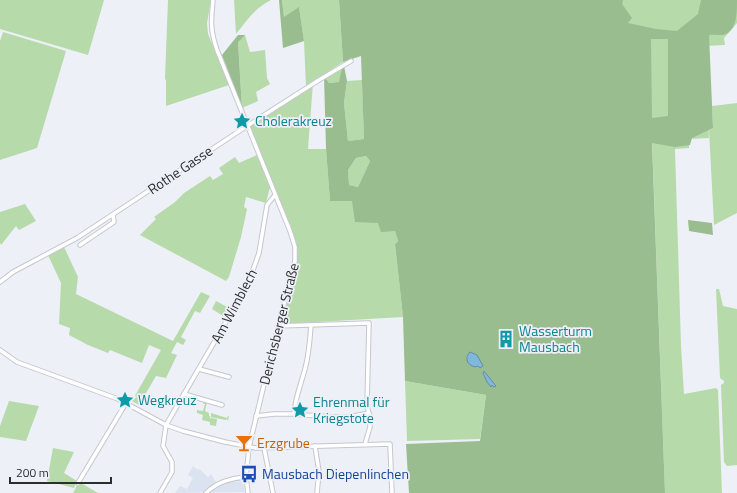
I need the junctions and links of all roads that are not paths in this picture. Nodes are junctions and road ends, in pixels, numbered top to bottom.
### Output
1 (213, 0) edge
2 (351, 61) dead end
3 (247, 126) junction
4 (275, 195) junction
5 (113, 215) junction
6 (80, 245) dead end
7 (0, 282) edge
8 (311, 325) junction
9 (278, 326) junction
10 (0, 350) edge
11 (199, 369) junction
12 (229, 377) dead end
13 (184, 394) junction
14 (126, 403) junction
15 (222, 405) dead end
16 (369, 413) junction
17 (294, 414) junction
18 (256, 416) junction
19 (166, 425) junction
20 (365, 444) junction
21 (315, 446) junction
22 (249, 447) junction
23 (264, 448) junction
24 (246, 477) junction
25 (78, 483) dead end
26 (160, 493) edge
27 (206, 493) edge
28 (248, 493) edge
29 (273, 493) edge
30 (317, 493) edge
31 (392, 493) edge

1 - 3 street, Derichsberger Straße
2 - 3 street, Rothe Gasse
3 - 4 street, Derichsberger Straße
3 - 5 street, Rothe Gasse
4 - 9 street, Derichsberger Straße
4 - 11 street, Am Wimblech
5 - 6 street, Rothe Gasse
5 - 7 street, Rothe Gasse
8 - 9 street
8 - 16 street
8 - 17 street
9 - 18 street, Derichsberger Straße
10 - 14 street
11 - 12 street
11 - 13 street, Am Wimblech
13 - 15 street
13 - 19 street, Am Wimblech
14 - 19 street
14 - 25 street
16 - 17 street
16 - 20 street
17 - 18 street
18 - 22 street, Derichsberger Straße
19 - 22 street
19 - 26 street
20 - 21 street
20 - 31 street
21 - 23 street
21 - 30 street
22 - 23 street
22 - 24 street, Derichsberger Straße
23 - 29 street
24 - 27 street
24 - 28 street, Derichsberger Straße

